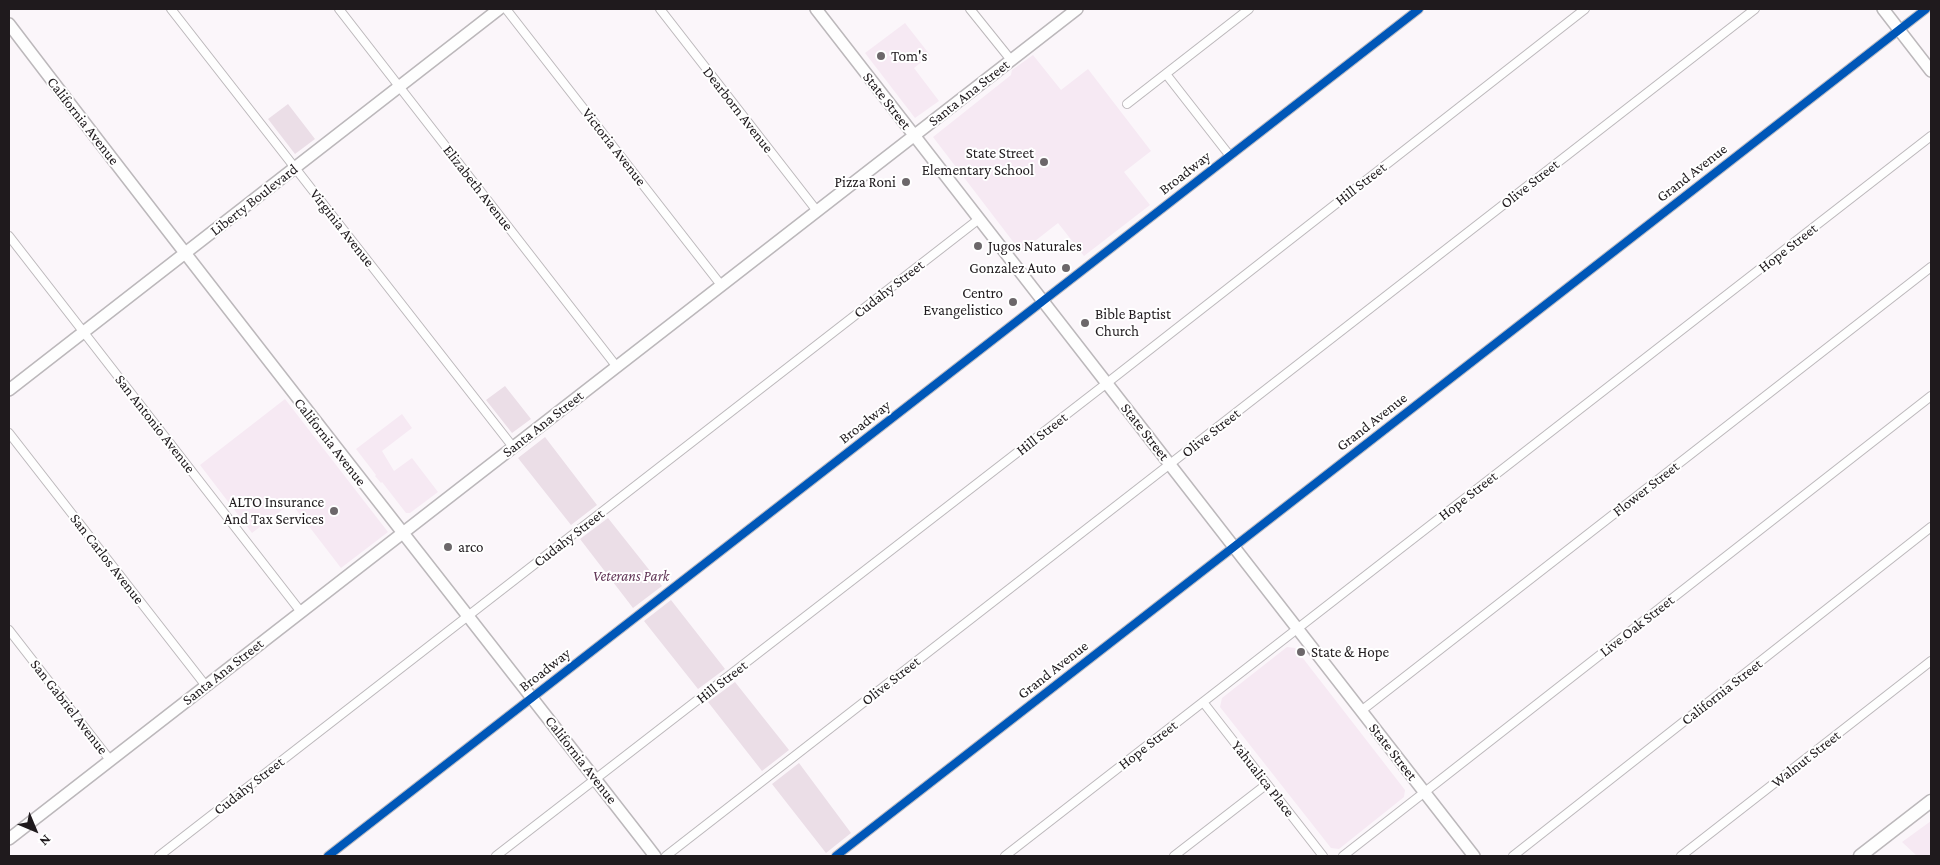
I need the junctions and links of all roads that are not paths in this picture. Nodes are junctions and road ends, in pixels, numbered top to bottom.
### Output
1 (171, 9) edge
2 (339, 9) edge
3 (500, 9) edge
4 (506, 9) edge
5 (660, 9) edge
6 (816, 9) edge
7 (970, 9) edge
8 (1077, 9) edge
9 (1250, 9) edge
10 (1419, 9) edge
11 (1585, 9) edge
12 (1755, 9) edge
13 (1883, 9) edge
14 (1926, 9) edge
15 (9, 24) edge
16 (1899, 30) junction
17 (1011, 60) junction
18 (1931, 71) edge
19 (1166, 74) junction
20 (400, 86) junction
21 (1128, 104) dead end
22 (915, 136) junction
23 (1931, 136) edge
24 (1230, 156) junction
25 (295, 168) junction
26 (817, 211) junction
27 (979, 219) junction
28 (9, 236) edge
29 (185, 253) junction
30 (1931, 267) edge
31 (721, 286) junction
32 (1043, 301) junction
33 (84, 332) junction
34 (617, 367) junction
35 (1107, 383) junction
36 (9, 390) edge
37 (1931, 396) edge
38 (9, 432) edge
39 (513, 448) junction
40 (1170, 464) junction
41 (1931, 527) edge
42 (403, 532) junction
43 (1234, 547) junction
44 (301, 612) junction
45 (468, 616) junction
46 (1297, 628) junction
47 (9, 630) edge
48 (1931, 661) edge
49 (206, 686) junction
50 (532, 698) junction
51 (1203, 702) junction
52 (1361, 711) junction
53 (110, 760) junction
54 (596, 779) junction
55 (1267, 784) junction
56 (1425, 793) junction
57 (1931, 801) edge
58 (11, 834) edge
59 (158, 856) edge
60 (328, 856) edge
61 (496, 856) edge
62 (655, 856) edge
63 (666, 856) edge
64 (836, 856) edge
65 (1004, 856) edge
66 (1174, 856) edge
67 (1323, 856) edge
68 (1343, 856) edge
69 (1474, 856) edge
70 (1513, 856) edge
71 (1681, 856) edge
72 (1860, 856) edge

1 - 25 street, Virginia Avenue
2 - 20 street, Elizabeth Avenue
3 - 20 street, Liberty Boulevard
4 - 31 street, Victoria Avenue
5 - 26 street, Dearborn Avenue
6 - 22 street, State Street
7 - 17 street
8 - 17 street, Santa Ana Street
9 - 19 street
10 - 24 street, Broadway
11 - 35 street, Hill Street
12 - 40 street, Olive Street
13 - 16 street
14 - 16 street, Grand Avenue
15 - 29 street, California Avenue
16 - 18 street
16 - 43 street, Grand Avenue
17 - 22 street, Santa Ana Street
19 - 21 street
19 - 24 street
20 - 25 street, Liberty Boulevard
20 - 34 street, Elizabeth Avenue
22 - 26 street, Santa Ana Street
22 - 27 street, State Street
23 - 46 street, Hope Street
24 - 32 street, Broadway
25 - 29 street, Liberty Boulevard
25 - 39 street, Virginia Avenue
26 - 31 street, Santa Ana Street
27 - 32 street, State Street
27 - 45 street, Cudahy Street
28 - 33 street, San Antonio Avenue
29 - 33 street, Liberty Boulevard
29 - 42 street, California Avenue
30 - 52 street, Flower Street
31 - 34 street, Santa Ana Street
32 - 35 street, State Street
32 - 50 street, Broadway
33 - 36 street, Liberty Boulevard
33 - 44 street, San Antonio Avenue
34 - 39 street, Santa Ana Street
35 - 40 street, State Street
35 - 54 street, Hill Street
37 - 56 street, Live Oak Street
38 - 49 street, San Carlos Avenue
39 - 42 street, Santa Ana Street
40 - 43 street, State Street
40 - 63 street, Olive Street
41 - 70 street, California Street
42 - 44 street, Santa Ana Street
42 - 45 street, California Avenue
43 - 46 street, State Street
43 - 64 street, Grand Avenue
44 - 49 street, Santa Ana Street
45 - 50 street, California Avenue
45 - 59 street, Cudahy Street
46 - 51 street, Hope Street
46 - 52 street, State Street
47 - 53 street, San Gabriel Avenue
48 - 71 street, Walnut Street
49 - 53 street, Santa Ana Street
50 - 54 street, California Avenue
50 - 60 street, Broadway
51 - 55 street, Yahualica Place
51 - 65 street, Hope Street
52 - 56 street, State Street
53 - 58 street, Santa Ana Street
54 - 61 street, Hill Street
54 - 62 street, California Avenue
55 - 66 street
55 - 67 street, Yahualica Place
56 - 68 street, Live Oak Street
56 - 69 street, State Street
57 - 72 main road

